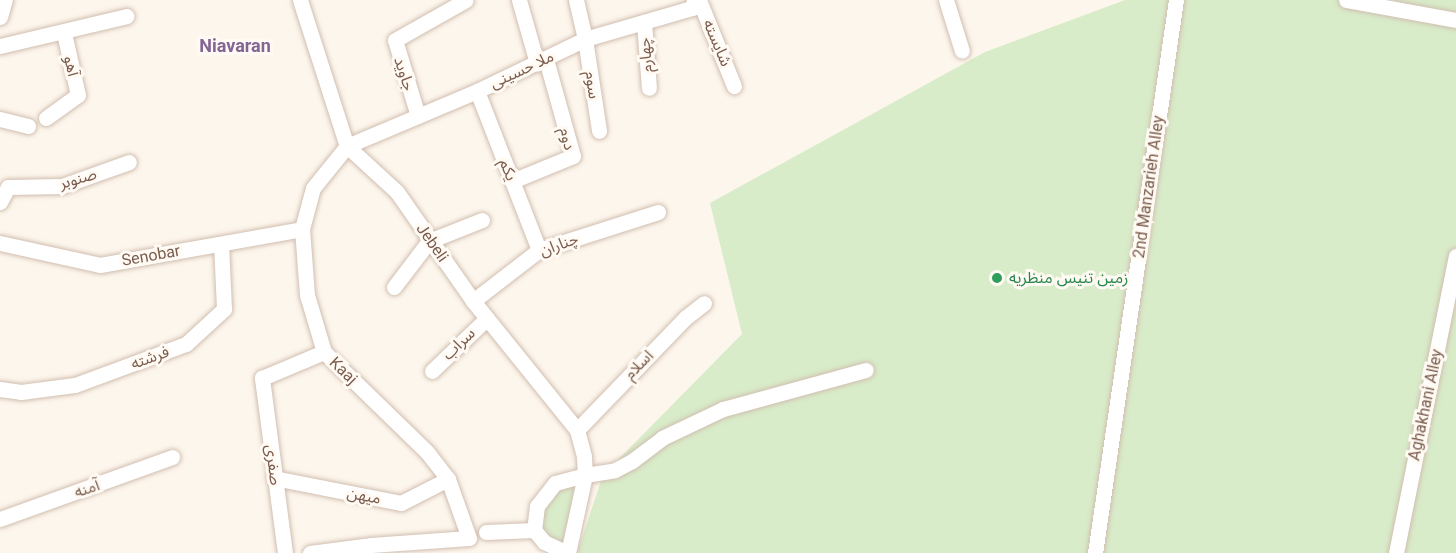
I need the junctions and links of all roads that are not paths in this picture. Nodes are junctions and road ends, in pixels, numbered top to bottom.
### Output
1 (5, 0) edge
2 (300, 0) edge
3 (466, 0) edge
4 (519, 0) edge
5 (576, 0) edge
6 (694, 0) edge
7 (699, 0) edge
8 (946, 0) edge
9 (1176, 0) edge
10 (1346, 0) edge
11 (127, 16) dead end
12 (0, 17) edge
13 (1456, 20) edge
14 (644, 22) junction
15 (64, 33) junction
16 (585, 39) junction
17 (0, 46) edge
18 (962, 51) dead end
19 (542, 61) junction
20 (734, 86) dead end
21 (649, 88) dead end
22 (477, 91) junction
23 (418, 116) junction
24 (46, 118) dead end
25 (0, 119) edge
26 (28, 126) dead end
27 (599, 131) dead end
28 (347, 146) junction
29 (129, 162) dead end
30 (512, 181) junction
31 (0, 202) edge
32 (658, 212) dead end
33 (482, 220) dead end
34 (302, 229) junction
35 (429, 241) junction
36 (0, 243) edge
37 (221, 244) junction
38 (538, 250) junction
39 (1456, 256) edge
40 (394, 287) dead end
41 (473, 301) junction
42 (704, 303) dead end
43 (487, 318) junction
44 (324, 352) junction
45 (866, 370) dead end
46 (432, 371) dead end
47 (0, 389) edge
48 (577, 430) junction
49 (172, 457) dead end
50 (585, 475) junction
51 (274, 478) junction
52 (448, 479) junction
53 (0, 519) edge
54 (534, 530) junction
55 (486, 532) dead end
56 (384, 549) edge
57 (285, 553) edge
58 (310, 553) edge
59 (568, 553) edge
60 (1095, 553) edge
61 (1396, 553) edge

1 - 12 street
2 - 28 street, Jebeli
3 - 23 street, جاوید
4 - 19 street
5 - 16 street, سوم
6 - 14 street, ملا حسینی
7 - 20 street, شایسته
8 - 18 street
9 - 60 street, 2nd Manzarieh Alley
10 - 13 street
11 - 15 street, آهو
14 - 16 street, ملا حسینی
14 - 21 street, چهارم
15 - 17 street, آهو
15 - 24 street, آهو
16 - 19 street, ملا حسینی
16 - 27 street, سوم
19 - 22 street, ملا حسینی
19 - 30 street, دوم
22 - 23 street, ملا حسینی
22 - 30 street, یکم
23 - 28 street, ملا حسینی
25 - 26 street
28 - 34 street, Kaaj
28 - 35 street, Jebeli
29 - 31 street, صنوبر
30 - 38 street, یکم
32 - 38 street, چناران
33 - 35 street
34 - 37 street, Senobar
34 - 44 street, Kaaj
35 - 40 street
35 - 41 street, Jebeli
36 - 37 street, Senobar
37 - 47 street, فرشته
38 - 41 street, چناران
39 - 61 street, Aghakhani Alley
41 - 43 street, Jebeli
42 - 48 street, اسلام
43 - 46 street, سراب
43 - 48 street, Jebeli
44 - 51 street, صفری
44 - 52 street, Kaaj
45 - 50 street
48 - 50 street, Jebeli
49 - 53 street, آمنه
50 - 54 street
50 - 59 street
51 - 52 street, میهن
51 - 57 street, صفری
52 - 56 street, Kaaj
54 - 55 street
54 - 59 street
56 - 58 street

